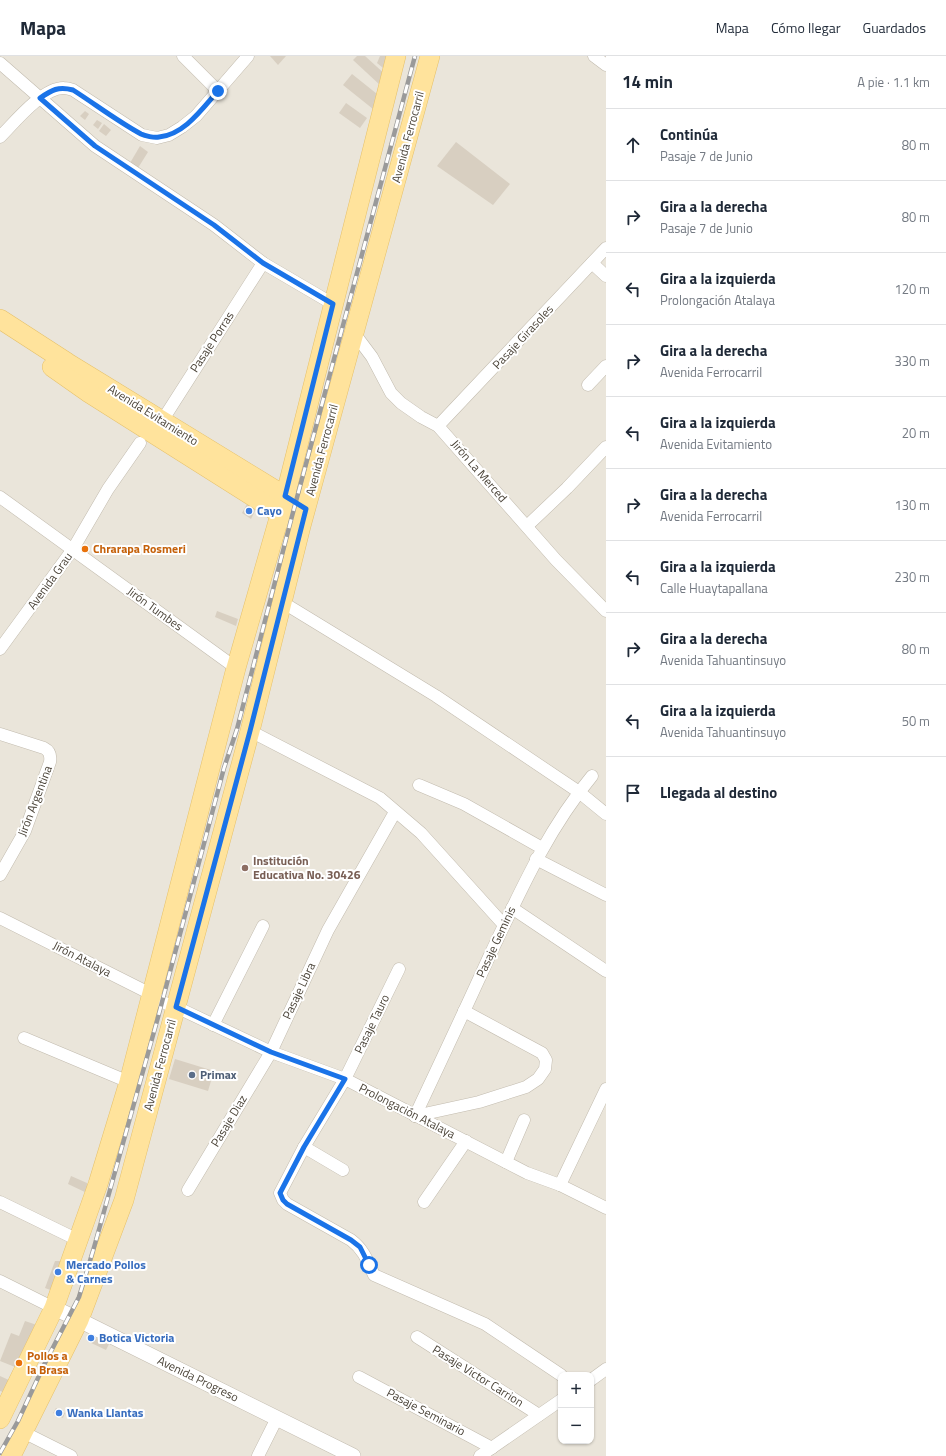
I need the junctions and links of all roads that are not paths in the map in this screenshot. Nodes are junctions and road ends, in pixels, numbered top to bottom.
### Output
1 (183, 56) edge
2 (248, 56) edge
3 (396, 56) edge
4 (430, 56) edge
5 (594, 56) edge
6 (0, 63) edge
7 (606, 65) edge
8 (218, 91) junction
9 (40, 98) junction
10 (0, 138) edge
11 (606, 248) edge
12 (263, 263) junction
13 (592, 263) junction
14 (606, 276) edge
15 (333, 304) junction
16 (0, 319) edge
17 (354, 333) junction
18 (0, 334) edge
19 (606, 366) edge
20 (588, 385) dead end
21 (162, 421) junction
22 (438, 426) junction
23 (140, 443) dead end
24 (606, 447) edge
25 (0, 497) edge
26 (282, 505) junction
27 (304, 518) junction
28 (527, 526) junction
29 (73, 549) junction
30 (282, 602) junction
31 (606, 611) edge
32 (0, 649) edge
33 (236, 668) junction
34 (250, 731) junction
35 (0, 734) edge
36 (592, 776) dead end
37 (419, 785) dead end
38 (578, 792) junction
39 (395, 812) junction
40 (606, 814) edge
41 (542, 848) junction
42 (536, 859) junction
43 (0, 875) edge
44 (606, 895) edge
45 (512, 908) junction
46 (0, 918) edge
47 (504, 925) junction
48 (263, 926) dead end
49 (399, 970) dead end
50 (606, 971) edge
51 (163, 1001) junction
52 (464, 1010) junction
53 (213, 1025) junction
54 (24, 1038) dead end
55 (271, 1052) junction
56 (345, 1079) junction
57 (129, 1082) junction
58 (606, 1088) edge
59 (415, 1116) junction
60 (524, 1120) dead end
61 (466, 1141) junction
62 (304, 1147) junction
63 (506, 1162) junction
64 (343, 1170) dead end
65 (560, 1185) junction
66 (188, 1190) dead end
67 (0, 1202) edge
68 (424, 1202) dead end
69 (606, 1208) edge
70 (78, 1240) junction
71 (0, 1281) edge
72 (54, 1308) junction
73 (79, 1320) junction
74 (417, 1337) dead end
75 (606, 1369) edge
76 (558, 1373) edge
77 (359, 1377) dead end
78 (594, 1378) edge
79 (558, 1402) edge
80 (539, 1415) junction
81 (277, 1418) junction
82 (0, 1419) edge
83 (23, 1432) junction
84 (492, 1448) junction
85 (11, 1456) edge
86 (71, 1456) edge
87 (258, 1456) edge
88 (353, 1456) edge
89 (480, 1456) edge

1 - 8 street
2 - 8 street
3 - 15 main road, Avenida Ferrocarril
4 - 17 main road, Avenida Ferrocarril
5 - 7 street
6 - 9 street
8 - 9 street
9 - 10 street
9 - 12 street
11 - 13 street, Pasaje Girasoles
12 - 15 street
12 - 21 street, Pasaje Porras
13 - 14 street
13 - 22 street, Pasaje Girasoles
15 - 26 main road, Avenida Ferrocarril
16 - 21 main road, Avenida Evitamiento
17 - 22 street, Jirón La Merced
17 - 27 main road, Avenida Ferrocarril
18 - 26 main road, Avenida Evitamiento
19 - 20 street
21 - 26 main road, Avenida Evitamiento
22 - 28 street, Jirón La Merced
23 - 29 street, Avenida Grau
24 - 28 street
25 - 29 street, Jirón Tumbes
26 - 27 main road, Avenida Evitamiento
26 - 33 main road, Avenida Ferrocarril
27 - 30 main road, Avenida Ferrocarril
28 - 31 street, Jirón La Merced
29 - 32 street, Avenida Grau
29 - 33 street, Jirón Tumbes
30 - 34 main road, Avenida Ferrocarril
30 - 38 street
33 - 51 main road, Avenida Ferrocarril
34 - 39 street
34 - 51 main road, Avenida Ferrocarril
35 - 43 street, Jirón Argentina
36 - 38 street, Pasaje Geminis
37 - 41 street
38 - 40 street
38 - 41 street, Pasaje Geminis
39 - 47 street
39 - 55 street, Pasaje Libra
41 - 42 street, Pasaje Geminis
42 - 44 street
42 - 45 street, Pasaje Geminis
45 - 47 street, Pasaje Geminis
45 - 50 street
46 - 51 street, Jirón Atalaya
47 - 52 street, Pasaje Geminis
48 - 53 street
49 - 56 street, Pasaje Tauro
51 - 53 street, Prolongación Atalaya
51 - 57 main road, Avenida Ferrocarril
51 - 73 main road, Avenida Ferrocarril
52 - 59 street, Pasaje Geminis
52 - 59 street
53 - 55 street, Prolongación Atalaya
54 - 57 street
55 - 56 street, Prolongación Atalaya
55 - 66 street, Pasaje Diaz
56 - 59 street, Prolongación Atalaya
56 - 62 street, Pasaje Tauro
57 - 70 main road, Avenida Ferrocarril
58 - 65 street
59 - 61 street, Prolongación Atalaya
60 - 63 street
61 - 63 street, Prolongación Atalaya
61 - 68 street
62 - 64 street
62 - 76 street, Pasaje Tauro
63 - 65 street, Prolongación Atalaya
65 - 69 street, Prolongación Atalaya
67 - 70 street
70 - 72 main road, Avenida Ferrocarril
71 - 72 street, Avenida Progreso
72 - 73 street, Avenida Progreso
72 - 82 main road, Avenida Ferrocarril
73 - 81 street, Avenida Progreso
73 - 83 main road, Avenida Ferrocarril
74 - 80 street, Pasaje Victor Carrion
75 - 78 street
77 - 84 street, Pasaje Seminario
79 - 80 street
80 - 84 street
81 - 87 street
81 - 88 street, Avenida Progreso
83 - 85 main road, Avenida Ferrocarril
83 - 86 street
84 - 89 street

